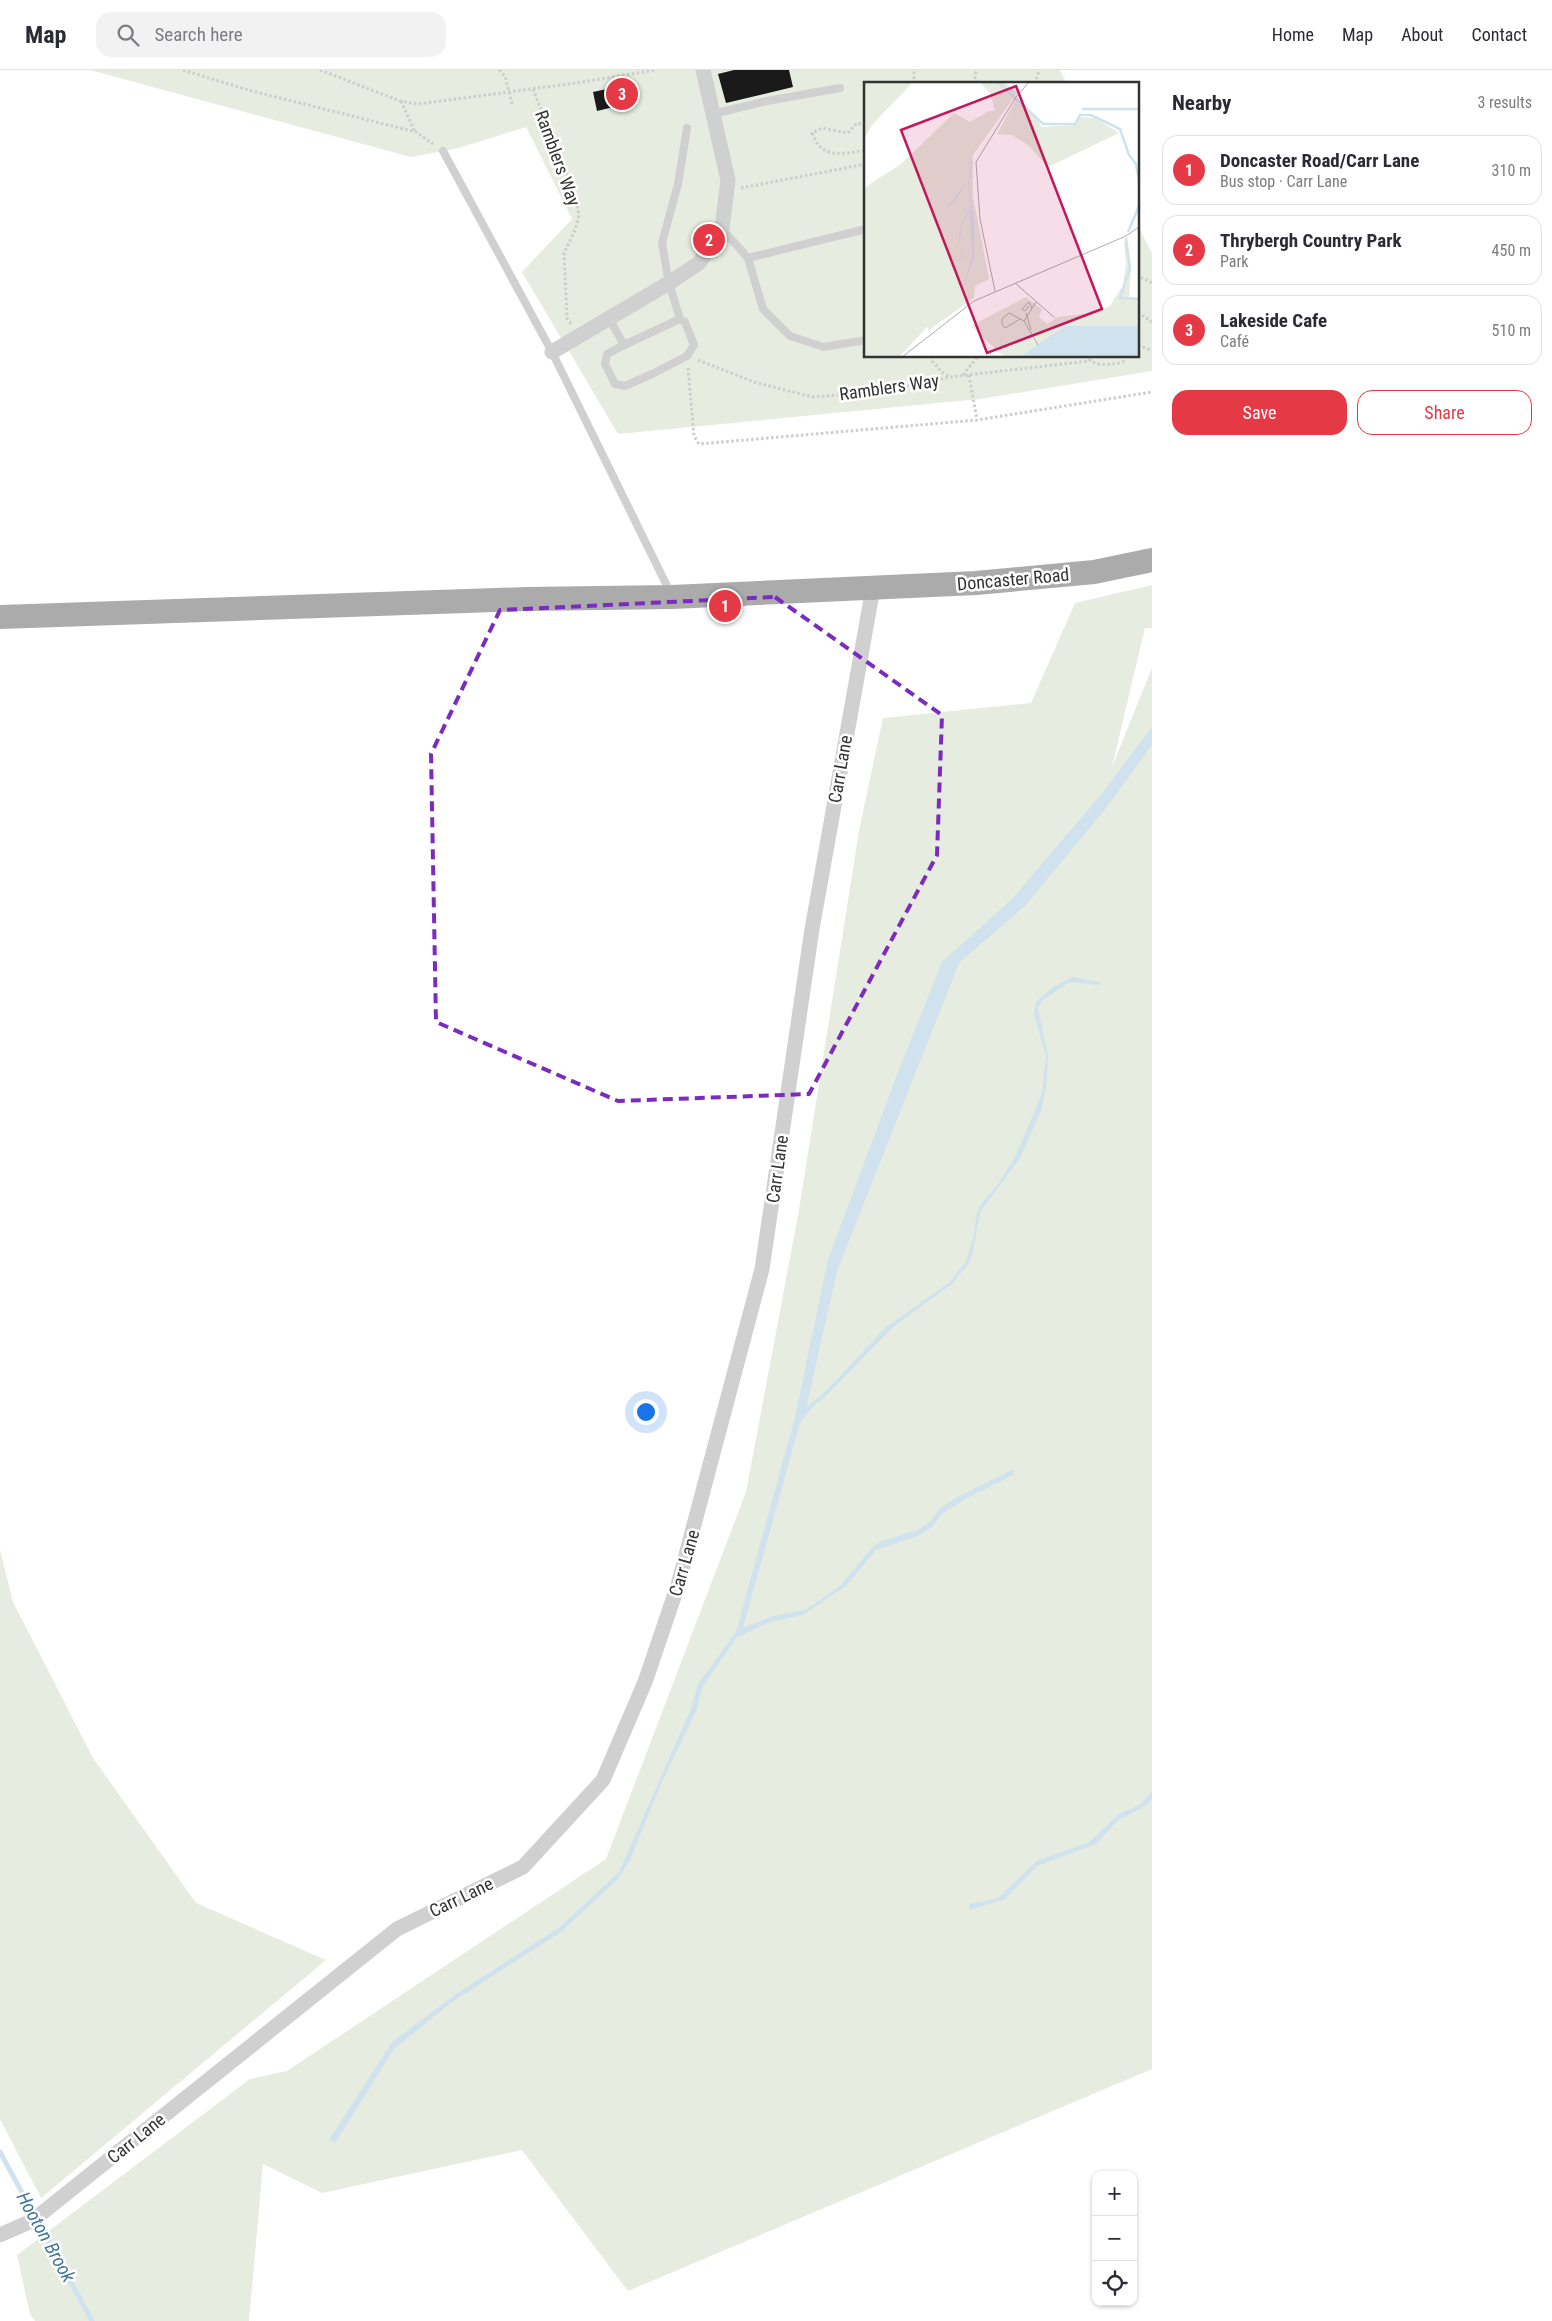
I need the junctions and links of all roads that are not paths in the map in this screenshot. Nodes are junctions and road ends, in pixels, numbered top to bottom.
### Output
1 (703, 70) edge
2 (840, 88) dead end
3 (712, 114) junction
4 (687, 128) dead end
5 (443, 151) road end
6 (722, 229) junction
7 (864, 229) edge
8 (748, 258) junction
9 (669, 283) junction
10 (609, 318) junction
11 (680, 319) junction
12 (864, 340) edge
13 (624, 345) junction
14 (552, 352) junction
15 (1152, 560) edge
16 (872, 588) junction
17 (672, 597) junction
18 (0, 617) edge
19 (0, 2235) edge

1 - 3 street
2 - 3 lane
3 - 6 street
4 - 9 lane
5 - 14 lane
6 - 8 lane
6 - 9 street
7 - 8 lane
8 - 12 lane
9 - 10 street
9 - 11 lane
10 - 13 lane
10 - 14 street
11 - 13 lane
11 - 13 lane
14 - 17 lane
15 - 16 main road, Doncaster Road
16 - 17 main road, Doncaster Road
16 - 19 street, Carr Lane
17 - 18 main road, Doncaster Road

